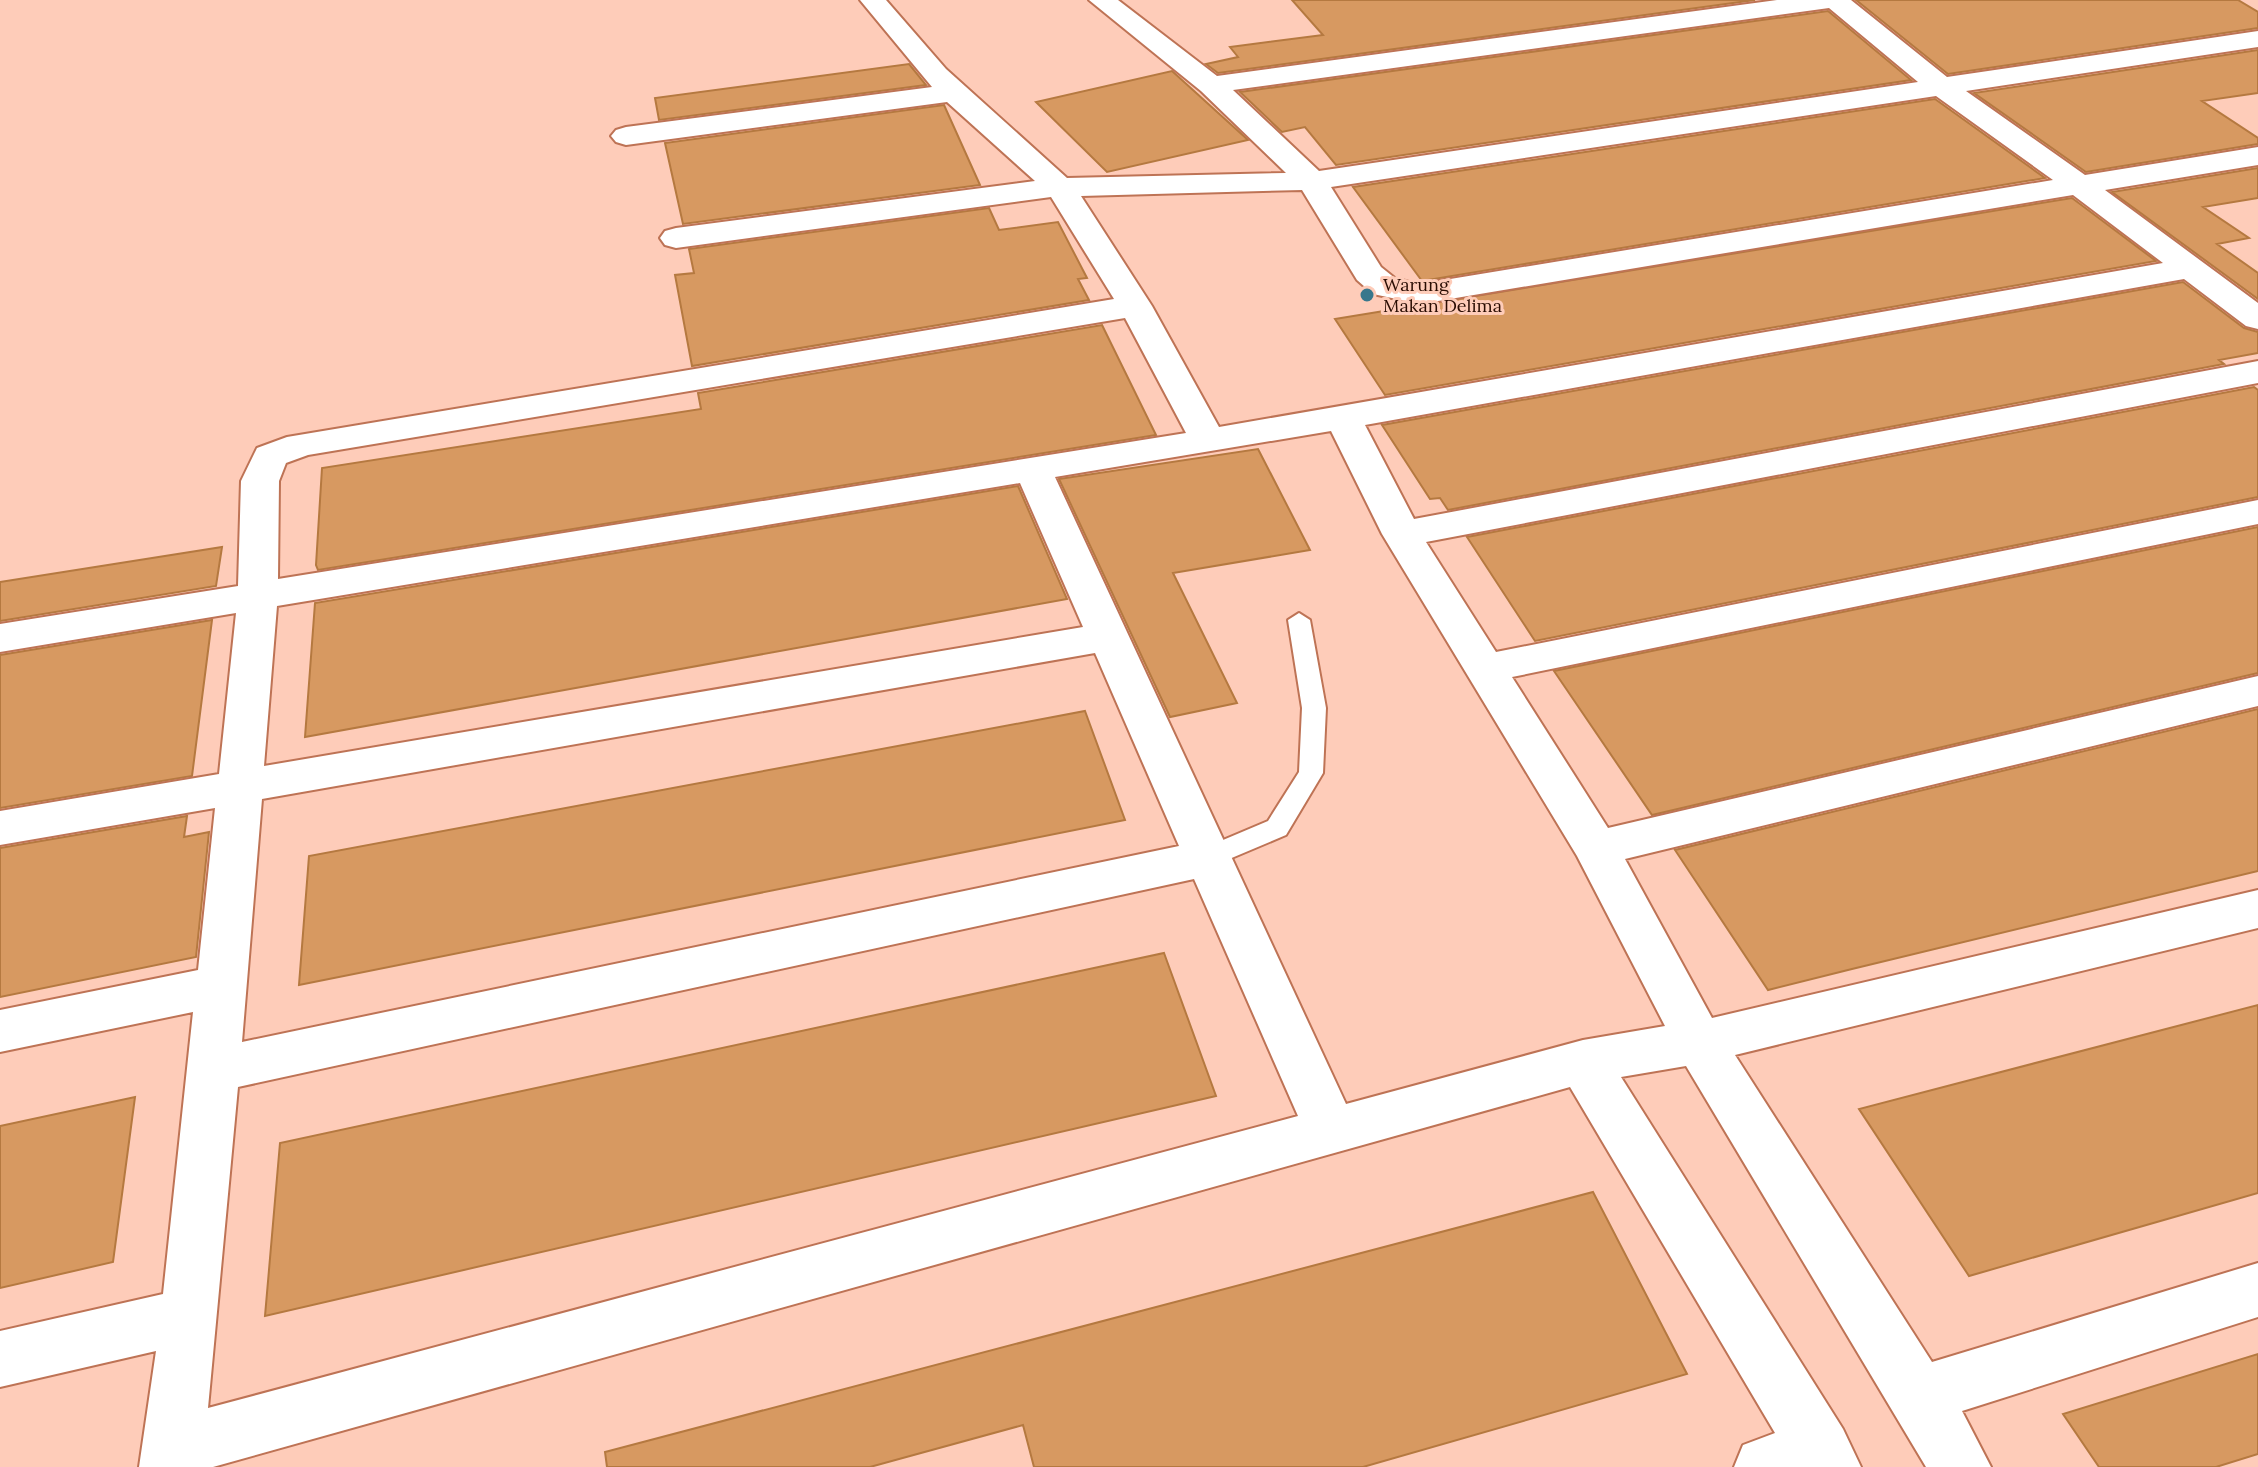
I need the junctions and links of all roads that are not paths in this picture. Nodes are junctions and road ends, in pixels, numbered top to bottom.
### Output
1 (873, 0) edge
2 (1151, 0) edge
3 (1835, 0) edge
4 (1104, 3) edge
5 (2258, 39) edge
6 (1211, 85) junction
7 (1943, 88) junction
8 (955, 92) junction
9 (626, 136) dead end
10 (2258, 156) edge
11 (1312, 181) junction
12 (2079, 185) junction
13 (1060, 187) junction
14 (676, 238) dead end
15 (2258, 275) edge
16 (2201, 276) junction
17 (1135, 306) junction
18 (2258, 319) edge
19 (2258, 372) edge
20 (1343, 418) junction
21 (1208, 440) junction
22 (1033, 470) junction
23 (2258, 512) edge
24 (1402, 534) junction
25 (258, 595) junction
26 (1299, 620) dead end
27 (1108, 637) junction
28 (0, 638) edge
29 (1486, 668) junction
30 (2258, 691) edge
31 (238, 789) junction
32 (0, 828) edge
33 (1596, 848) junction
34 (1206, 858) junction
35 (2258, 909) edge
36 (221, 986) junction
37 (0, 1031) edge
38 (1699, 1042) junction
39 (1583, 1062) junction
40 (215, 1070) junction
41 (1331, 1130) junction
42 (2258, 1290) edge
43 (190, 1315) junction
44 (0, 1359) edge
45 (1919, 1395) junction
46 (171, 1458) edge
47 (1805, 1462) edge
48 (1960, 1467) edge

1 - 8 street
2 - 4 street
3 - 6 street
3 - 7 street
4 - 6 street
5 - 7 street
6 - 11 street
7 - 11 street
7 - 12 street
8 - 9 street
8 - 13 street
10 - 12 street
11 - 12 street
11 - 13 street
12 - 16 street
13 - 14 street
13 - 17 street
15 - 16 street
16 - 18 street
16 - 20 street
17 - 21 street
17 - 25 street
19 - 24 street
20 - 21 street
20 - 24 street
21 - 22 street
22 - 25 street
22 - 27 street
23 - 29 street
24 - 29 street
25 - 28 street
25 - 31 street
26 - 34 lane
27 - 31 street
27 - 34 street
29 - 33 street
30 - 33 street
31 - 32 street
31 - 36 street
33 - 38 street
34 - 40 street
34 - 41 street
35 - 38 street
36 - 37 street
36 - 40 street
38 - 39 street
38 - 45 street
39 - 41 street
39 - 47 street
40 - 43 street
41 - 46 street
42 - 45 street
43 - 44 street
43 - 46 street
45 - 48 street

